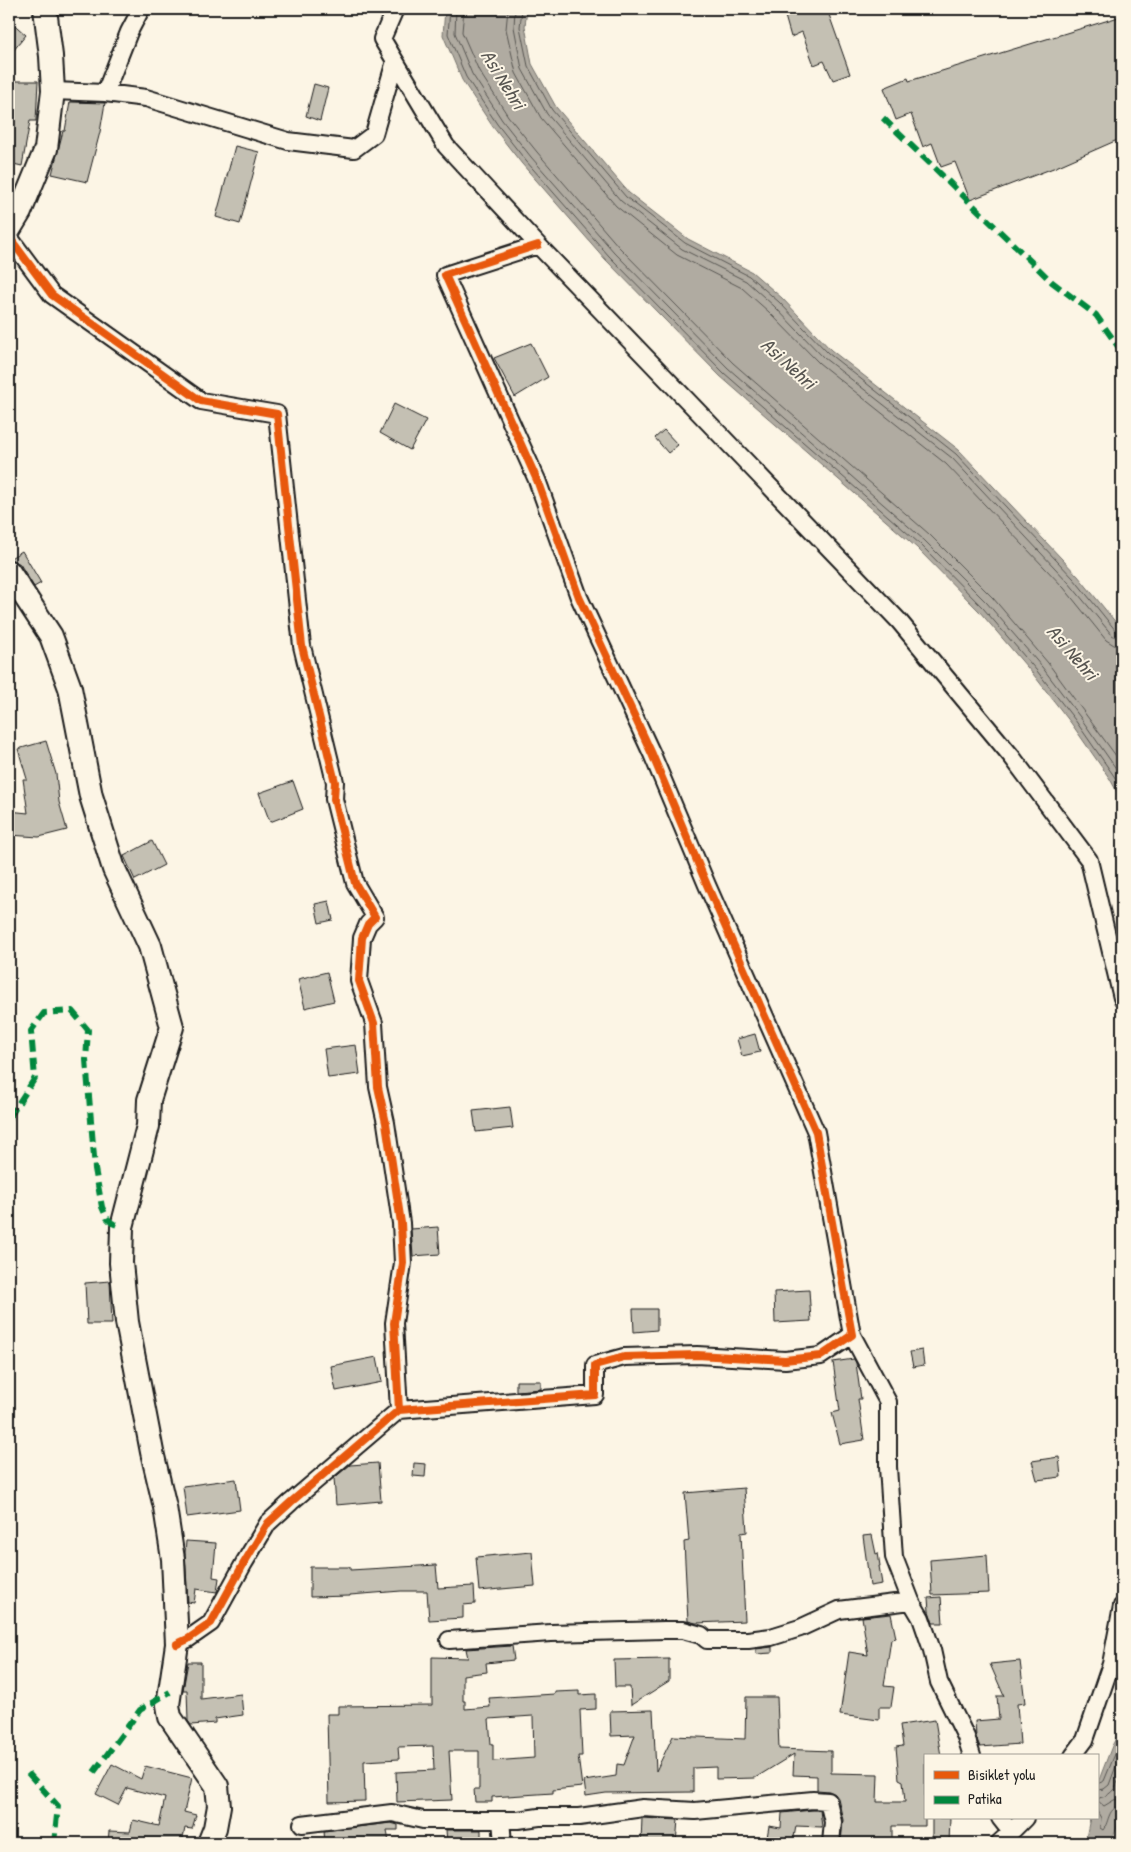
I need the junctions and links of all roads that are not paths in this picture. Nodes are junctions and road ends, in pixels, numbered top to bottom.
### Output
1 (45, 9) edge
2 (141, 9) edge
3 (395, 9) edge
4 (395, 61) junction
5 (53, 91) junction
6 (105, 93) junction
7 (9, 230) edge
8 (9, 237) edge
9 (538, 245) junction
10 (9, 572) edge
11 (1122, 998) edge
12 (852, 1335) junction
13 (398, 1410) junction
14 (911, 1601) junction
15 (1122, 1606) edge
16 (449, 1640) dead end
17 (177, 1644) junction
18 (971, 1754) edge
19 (1074, 1754) edge
20 (501, 1820) junction
21 (1000, 1820) edge
22 (1024, 1820) edge
23 (302, 1824) dead end
24 (1005, 1838) edge
25 (209, 1843) edge
26 (503, 1843) edge
27 (831, 1843) edge

1 - 5 street
2 - 6 street
3 - 4 street
4 - 6 street
4 - 9 street
5 - 6 street
5 - 7 street
8 - 13 street
9 - 11 street
9 - 12 street
10 - 17 street
12 - 13 street
12 - 14 street
13 - 17 street
14 - 16 street
14 - 18 street
15 - 19 street
17 - 25 street
20 - 23 street
20 - 26 street
20 - 27 street
21 - 24 street
22 - 24 street

